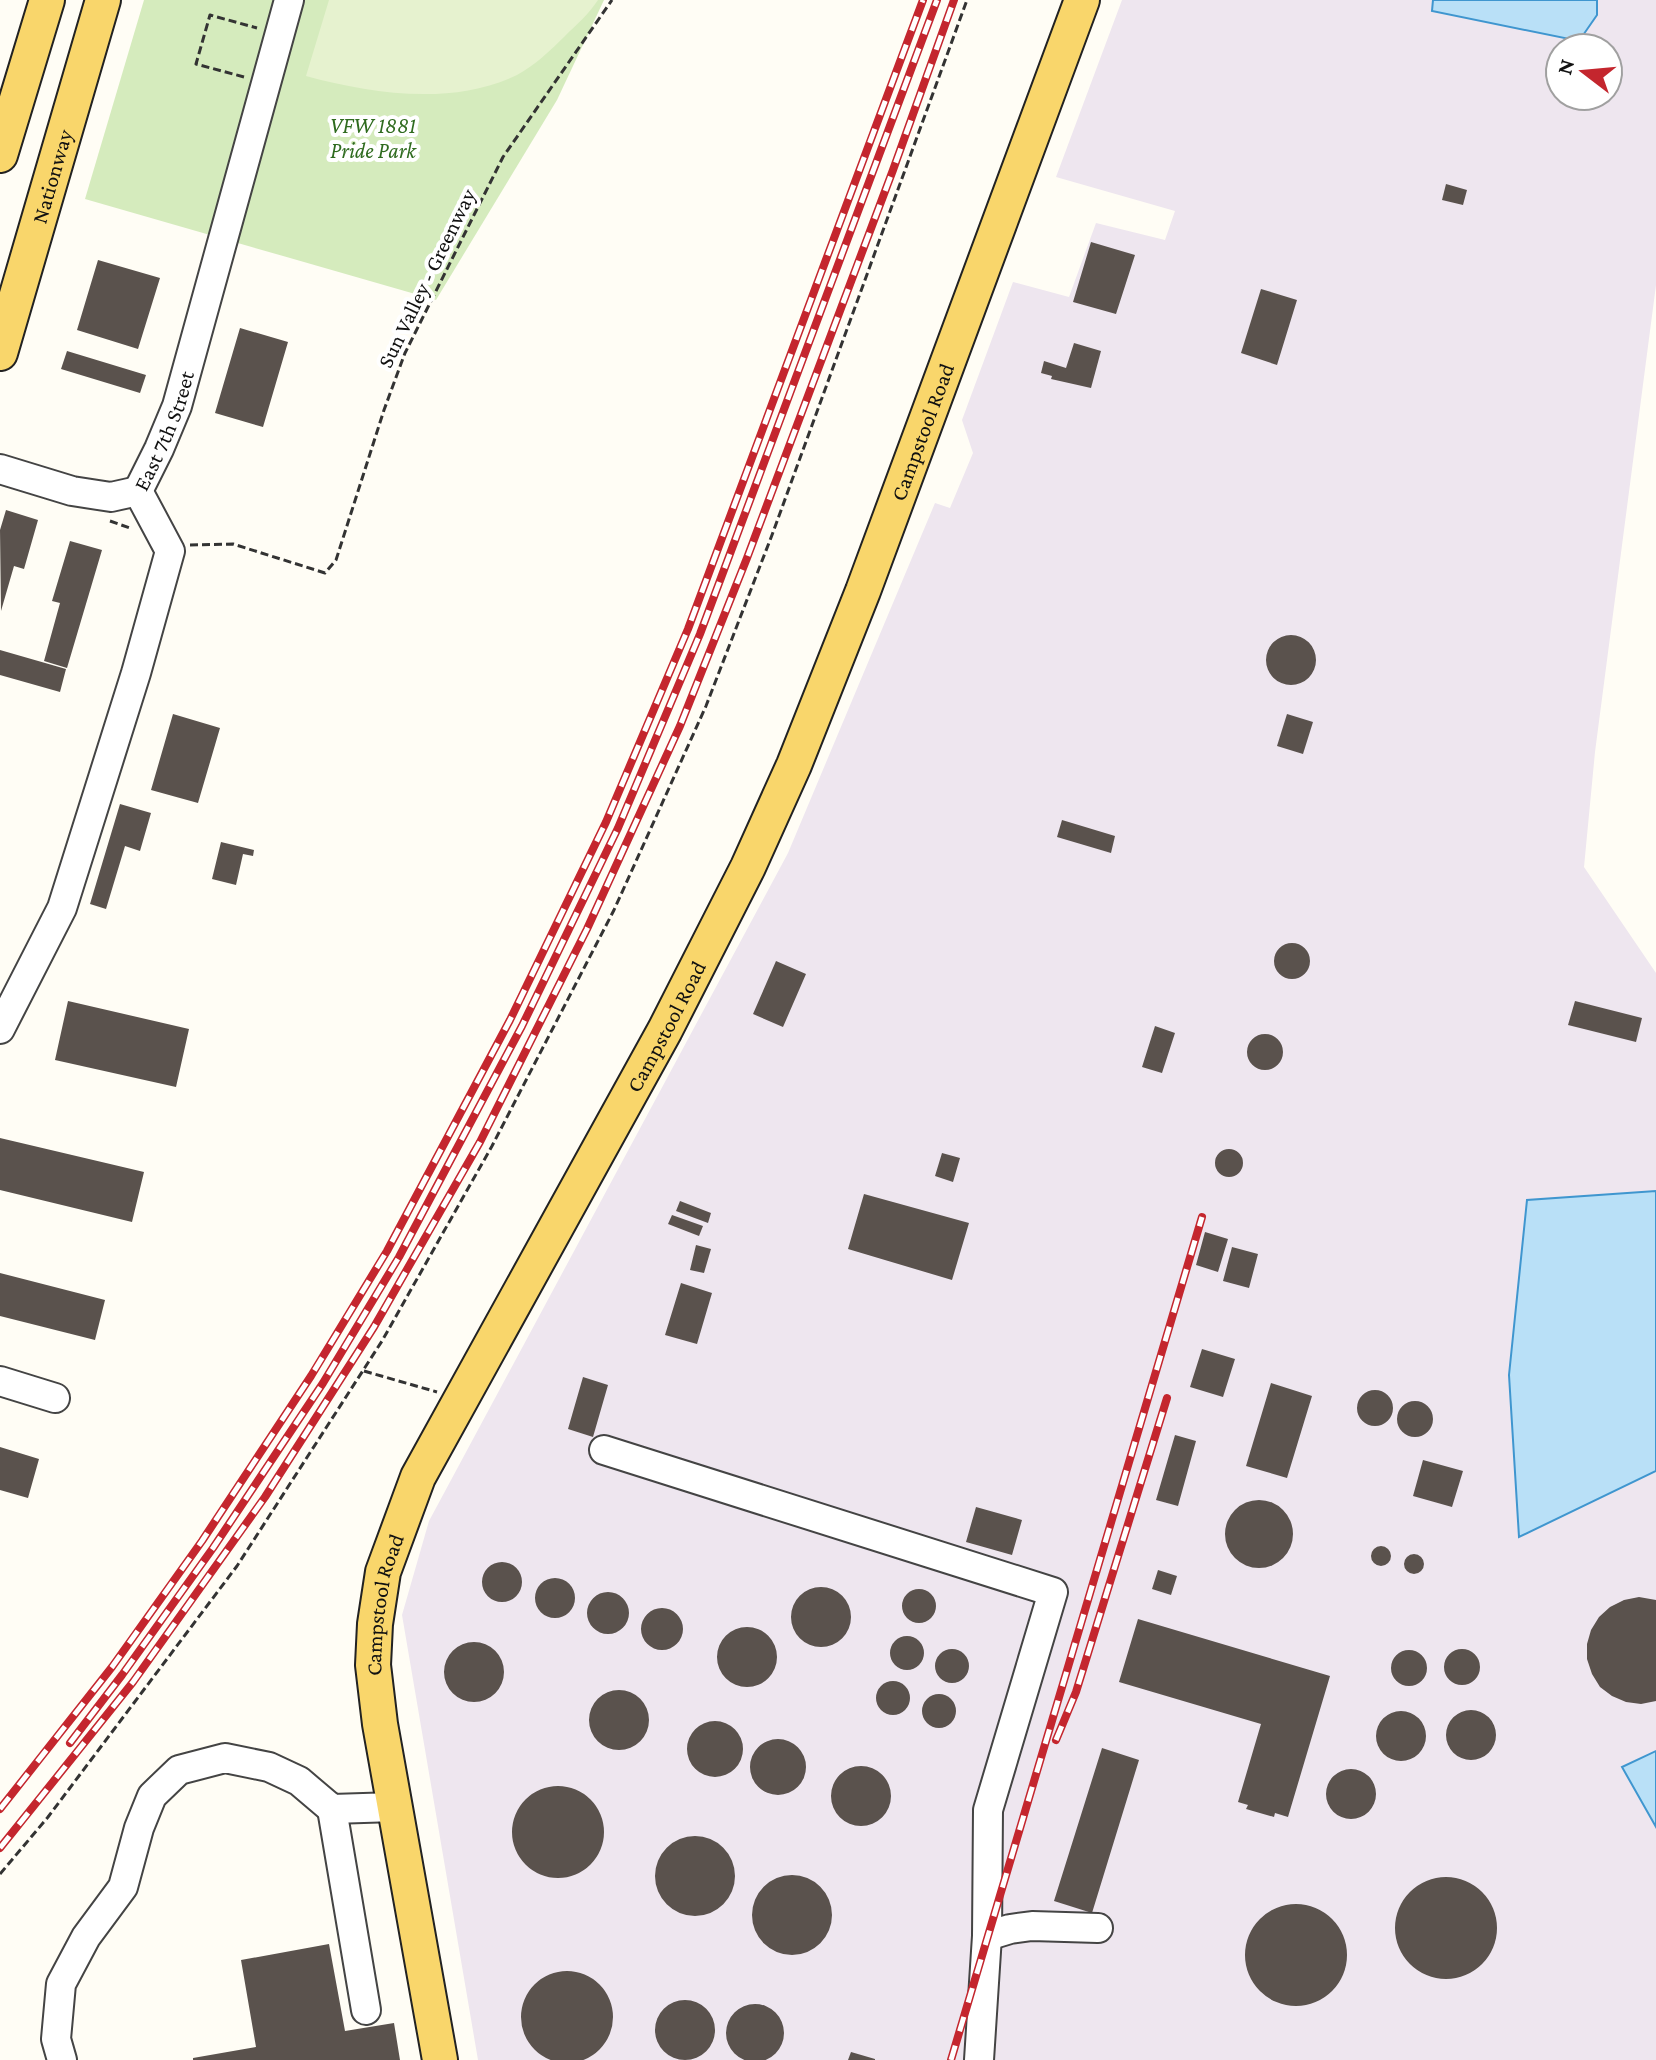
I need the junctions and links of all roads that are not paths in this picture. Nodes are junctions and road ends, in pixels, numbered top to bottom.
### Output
1 (47, 0) edge
2 (103, 0) edge
3 (289, 0) edge
4 (1082, 0) edge
5 (0, 155) edge
6 (0, 353) edge
7 (0, 469) edge
8 (138, 491) junction
9 (0, 1029) edge
10 (0, 1381) edge
11 (55, 1398) dead end
12 (604, 1450) dead end
13 (395, 1807) junction
14 (332, 1809) junction
15 (1098, 1928) dead end
16 (987, 1936) junction
17 (366, 2010) dead end
18 (62, 2060) edge
19 (440, 2060) edge
20 (979, 2060) edge

1 - 5 main road
2 - 6 main road, Nationway
3 - 8 street, East 7th Street
4 - 13 main road, Campstool Road
7 - 8 street
8 - 9 street, East 7th Street
10 - 11 street
12 - 16 street
13 - 14 street
13 - 19 main road, Campstool Road
14 - 17 street
14 - 18 street
15 - 16 street
16 - 20 street

